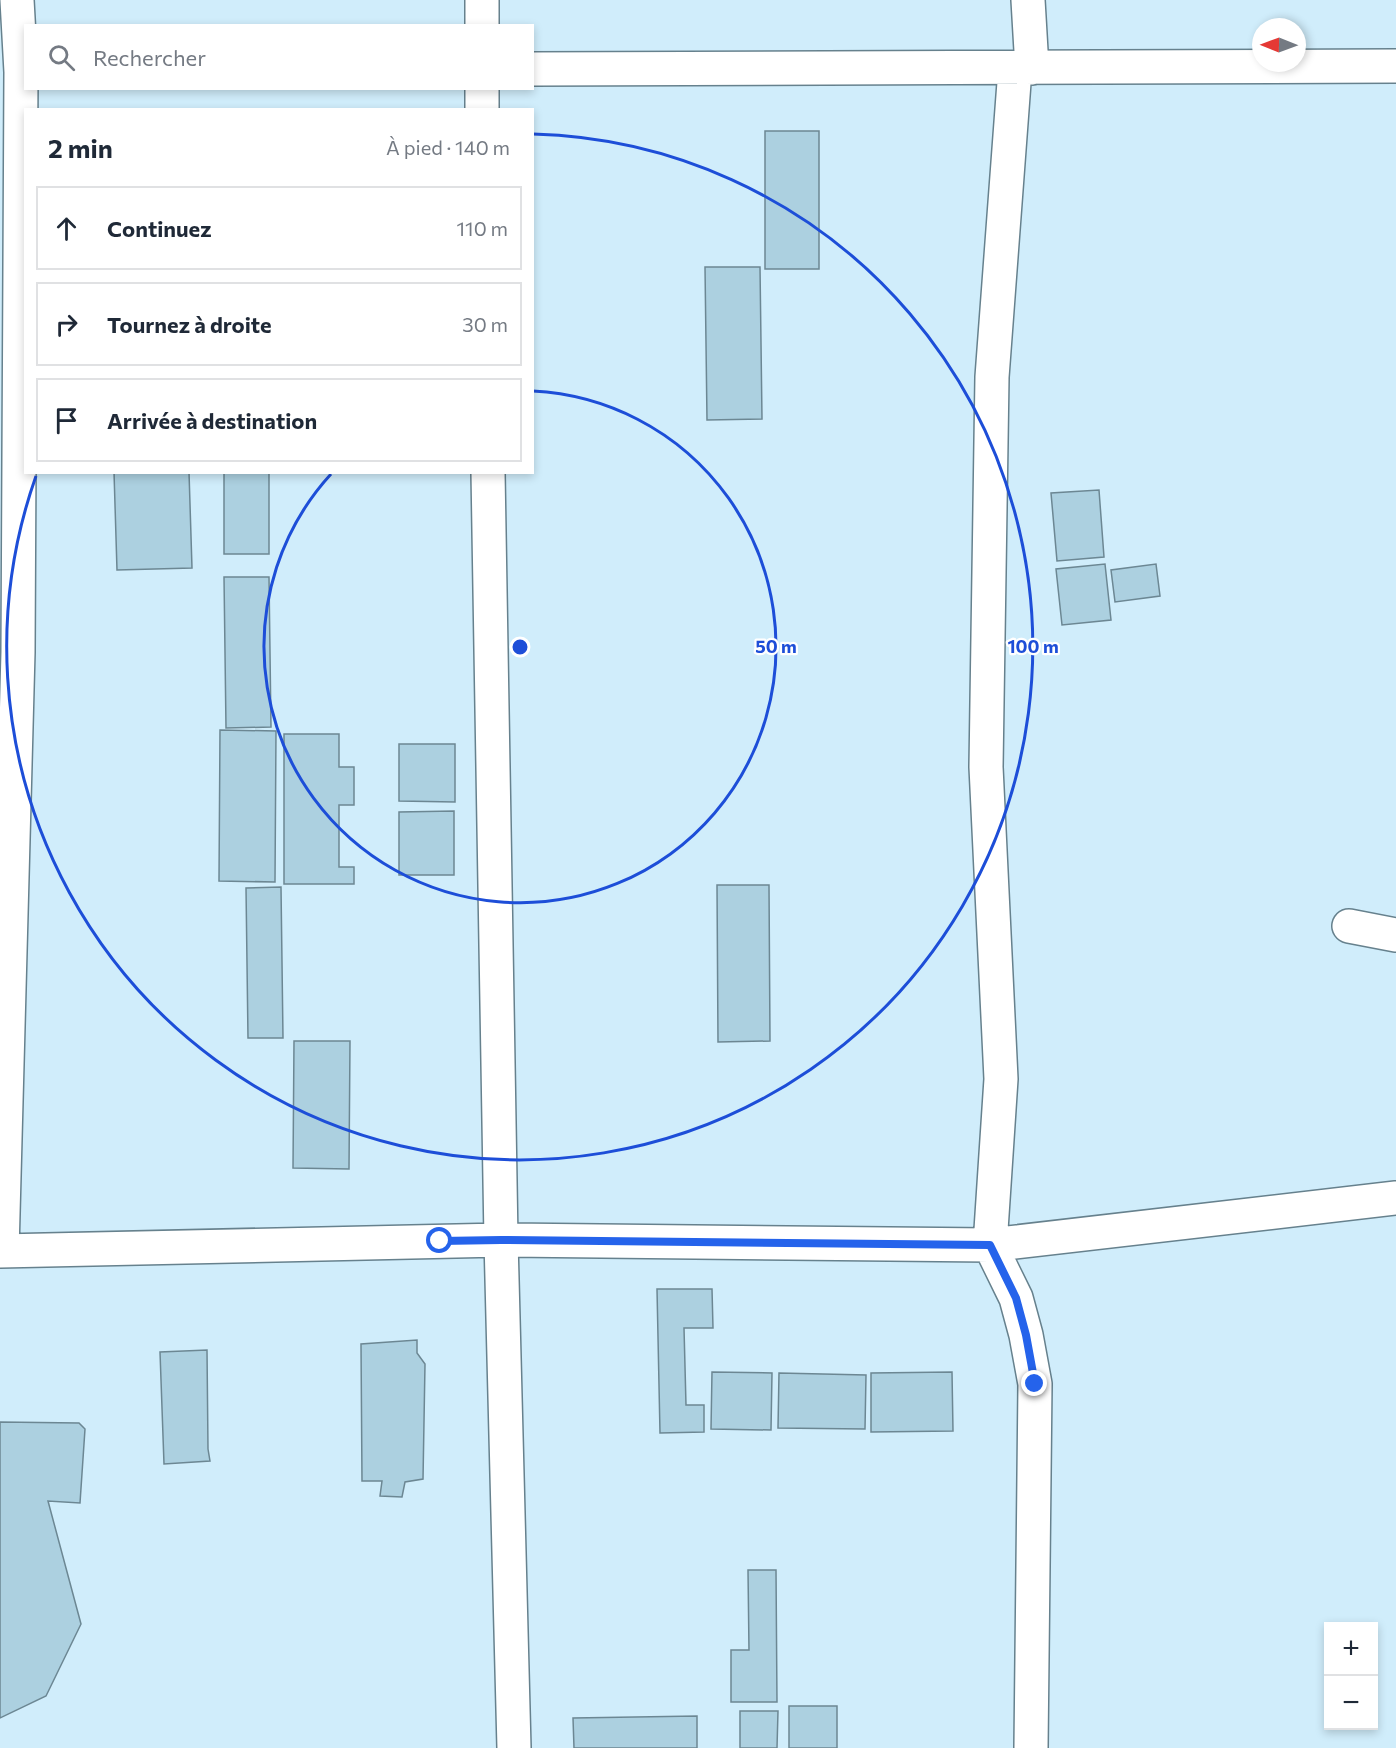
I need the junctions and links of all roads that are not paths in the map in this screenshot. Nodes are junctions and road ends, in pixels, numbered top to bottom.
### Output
1 (17, 0) edge
2 (482, 0) edge
3 (1028, 0) edge
4 (482, 24) edge
5 (1396, 66) edge
6 (1023, 68) junction
7 (534, 69) edge
8 (15, 72) edge
9 (482, 90) edge
10 (483, 108) edge
11 (488, 474) edge
12 (9, 653) edge
13 (1349, 927) dead end
14 (1396, 935) edge
15 (1396, 1198) edge
16 (501, 1240) junction
17 (990, 1245) junction
18 (1, 1251) edge
19 (514, 1748) edge
20 (1031, 1748) edge

1 - 8 street
2 - 4 street
3 - 6 street
5 - 6 street
6 - 7 street
6 - 17 street
8 - 12 street
9 - 10 street
11 - 16 street
12 - 18 street
13 - 14 street
15 - 17 street
16 - 17 street
16 - 18 street
16 - 19 street
17 - 20 street

